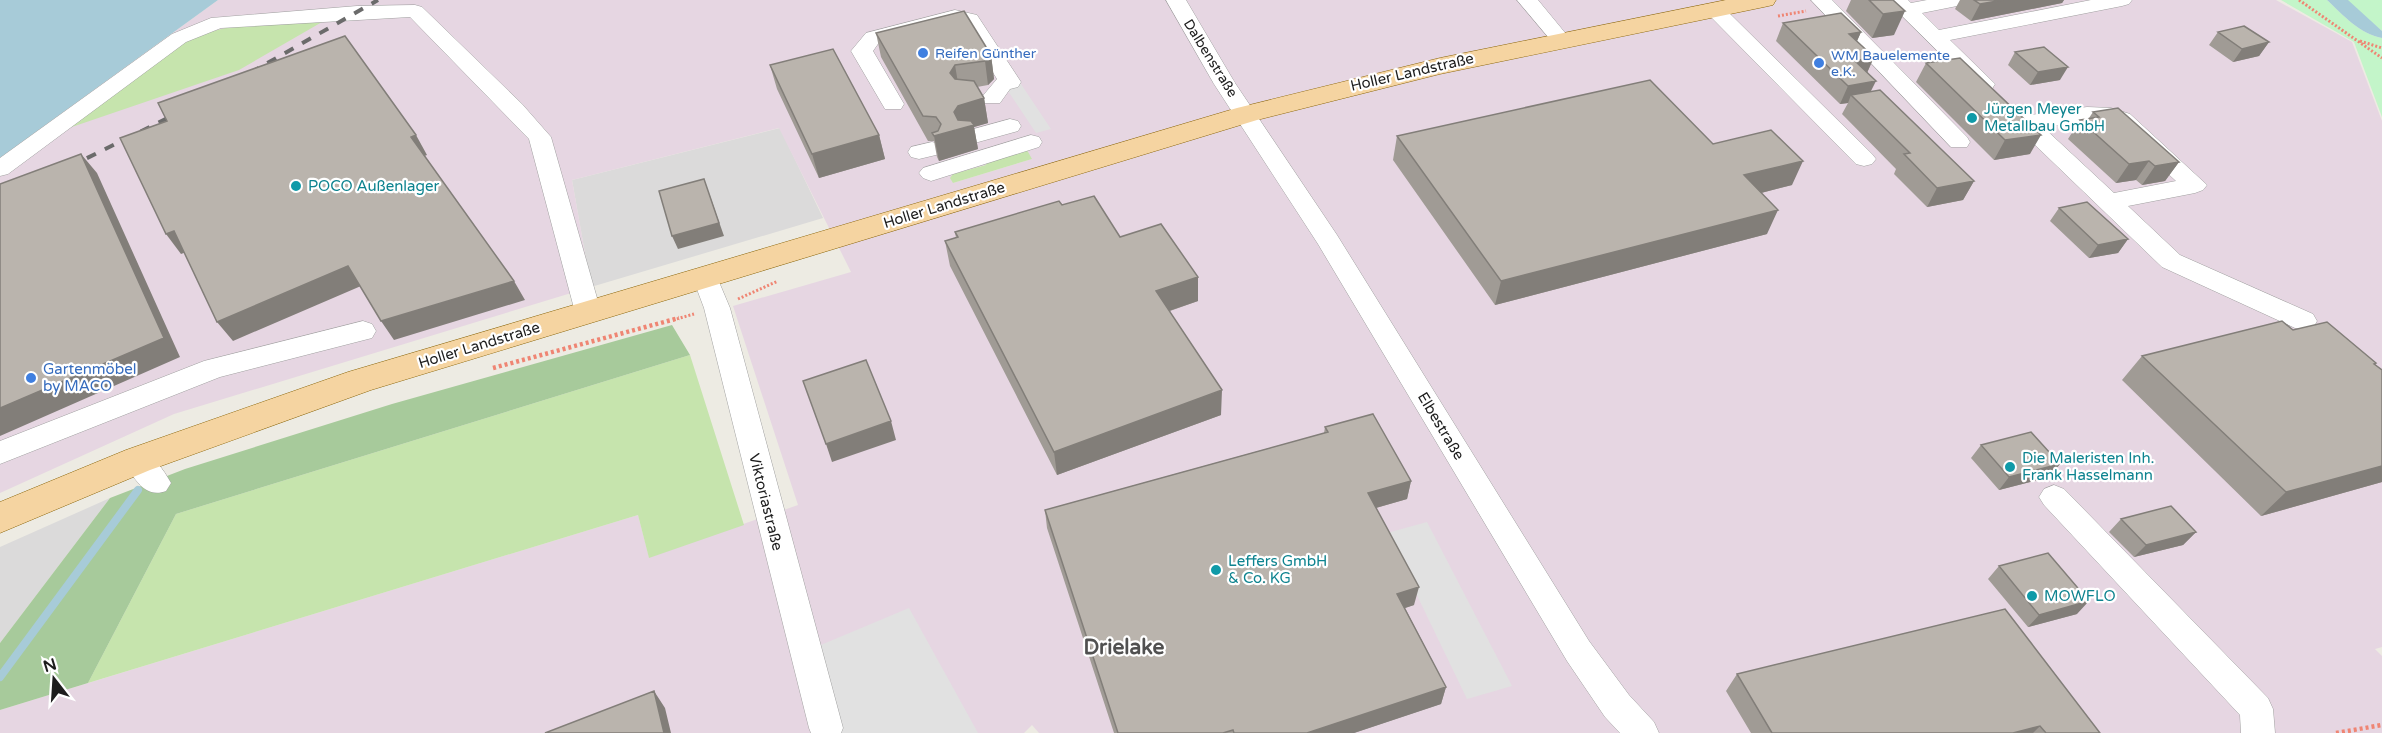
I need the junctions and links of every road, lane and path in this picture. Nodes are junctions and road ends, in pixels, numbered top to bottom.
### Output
1 (1176, 0) edge
2 (1527, 0) edge
3 (2122, 0) edge
4 (2300, 0) edge
5 (1951, 2) edge
6 (1824, 3) edge
7 (1901, 5) edge
8 (1767, 9) edge
9 (1715, 10) junction
10 (1975, 29) junction
11 (1934, 37) junction
12 (2354, 39) junction
13 (1562, 40) junction
14 (2382, 48) edge
15 (2382, 58) edge
16 (893, 104) dead end
17 (998, 112) junction
18 (1247, 114) junction
19 (2026, 123) junction
20 (973, 142) edge
21 (1959, 142) dead end
22 (926, 153) dead end
23 (1864, 159) dead end
24 (0, 169) edge
25 (2109, 202) junction
26 (705, 276) junction
27 (786, 278) dead end
28 (717, 308) junction
29 (588, 312) junction
30 (2304, 321) dead end
31 (363, 331) dead end
32 (490, 369) dead end
33 (0, 453) edge
34 (2054, 497) dead end
35 (0, 518) edge
36 (2382, 725) edge
37 (826, 728) dead end
38 (1642, 733) edge
39 (2258, 733) edge
40 (2336, 733) edge

1 - 18 street, Dalbenstraße
2 - 13 street
3 - 10 street
4 - 12 path
5 - 7 street
5 - 10 street
6 - 8 path
6 - 21 street
7 - 11 street
8 - 9 main road, Holler Landstraße
9 - 13 main road, Holler Landstraße
9 - 23 street
10 - 11 street
11 - 19 street
12 - 14 path
12 - 15 path
13 - 18 main road, Holler Landstraße
16 - 17 street
17 - 20 street
17 - 22 street
18 - 26 main road, Holler Landstraße
18 - 38 street, Elbestraße
19 - 25 street
19 - 25 street
24 - 29 street
25 - 30 street
26 - 28 street, Viktoriastraße
26 - 29 main road, Holler Landstraße
27 - 28 path
28 - 32 path
28 - 37 street, Viktoriastraße
29 - 35 main road, Holler Landstraße
31 - 33 street
34 - 39 street
36 - 40 path

